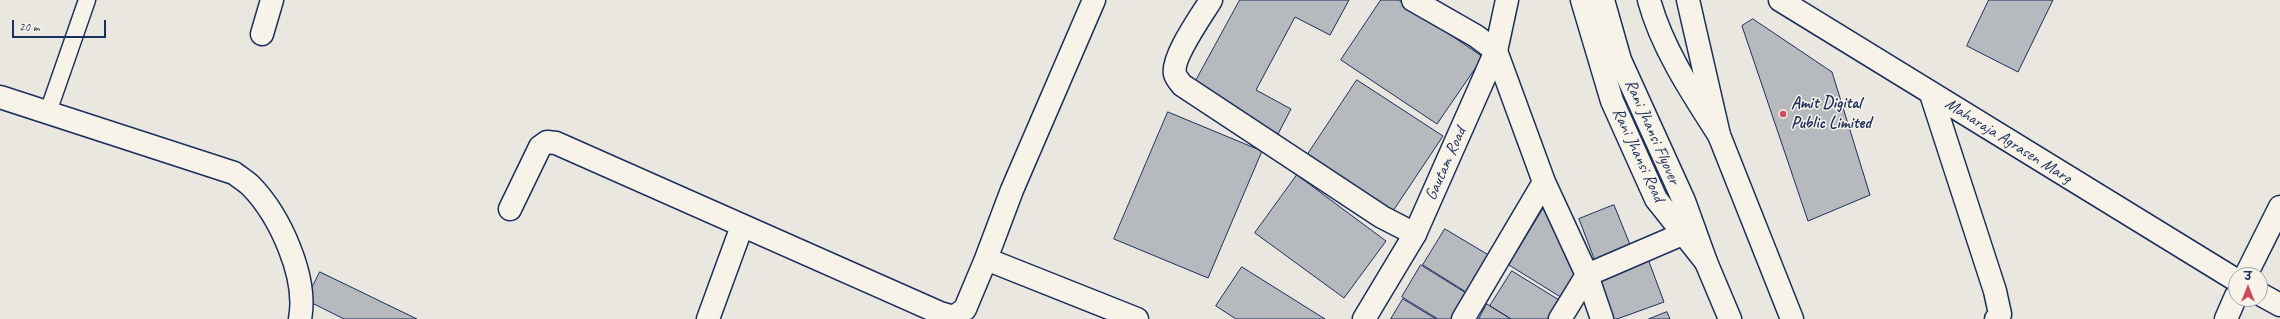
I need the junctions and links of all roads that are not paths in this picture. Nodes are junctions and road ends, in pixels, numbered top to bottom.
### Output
1 (87, 0) edge
2 (272, 0) edge
3 (1094, 0) edge
4 (1211, 0) edge
5 (1413, 0) edge
6 (1507, 0) edge
7 (1582, 0) edge
8 (1603, 0) edge
9 (1649, 0) edge
10 (1688, 0) edge
11 (1780, 0) edge
12 (262, 34) dead end
13 (1496, 51) junction
14 (1931, 94) junction
15 (0, 97) edge
16 (48, 112) junction
17 (1718, 135) junction
18 (1544, 182) junction
19 (2280, 206) edge
20 (510, 209) dead end
21 (742, 226) junction
22 (1688, 232) junction
23 (1415, 234) junction
24 (986, 259) junction
25 (2250, 267) edge
26 (1587, 275) junction
27 (2228, 275) edge
28 (2268, 298) edge
29 (2280, 305) edge
30 (2231, 307) edge
31 (300, 319) edge
32 (708, 319) edge
33 (1137, 319) edge
34 (1364, 319) edge
35 (1462, 319) edge
36 (1560, 319) edge
37 (1602, 319) edge
38 (1730, 319) edge
39 (1792, 319) edge
40 (1996, 319) edge
41 (2226, 319) edge

1 - 16 lane
2 - 12 street
3 - 24 street
4 - 23 street
5 - 13 street
6 - 13 street, Gautam Road
7 - 22 street, Rani Jhansi Road
8 - 22 street, Rani Jhansi Flyover
9 - 17 street
10 - 17 street
11 - 14 street, Maharaja Agrasen Marg
13 - 18 street
13 - 23 street, Gautam Road
14 - 27 street, Maharaja Agrasen Marg
14 - 40 street
15 - 16 street
16 - 31 street
17 - 39 street
18 - 26 street
18 - 35 street
19 - 25 street
20 - 21 street
21 - 24 street
21 - 32 street
22 - 26 street
22 - 38 street, Rani Jhansi Flyover
23 - 34 street, Gautam Road
24 - 33 street
26 - 36 street
26 - 37 street
28 - 29 street
30 - 41 street

